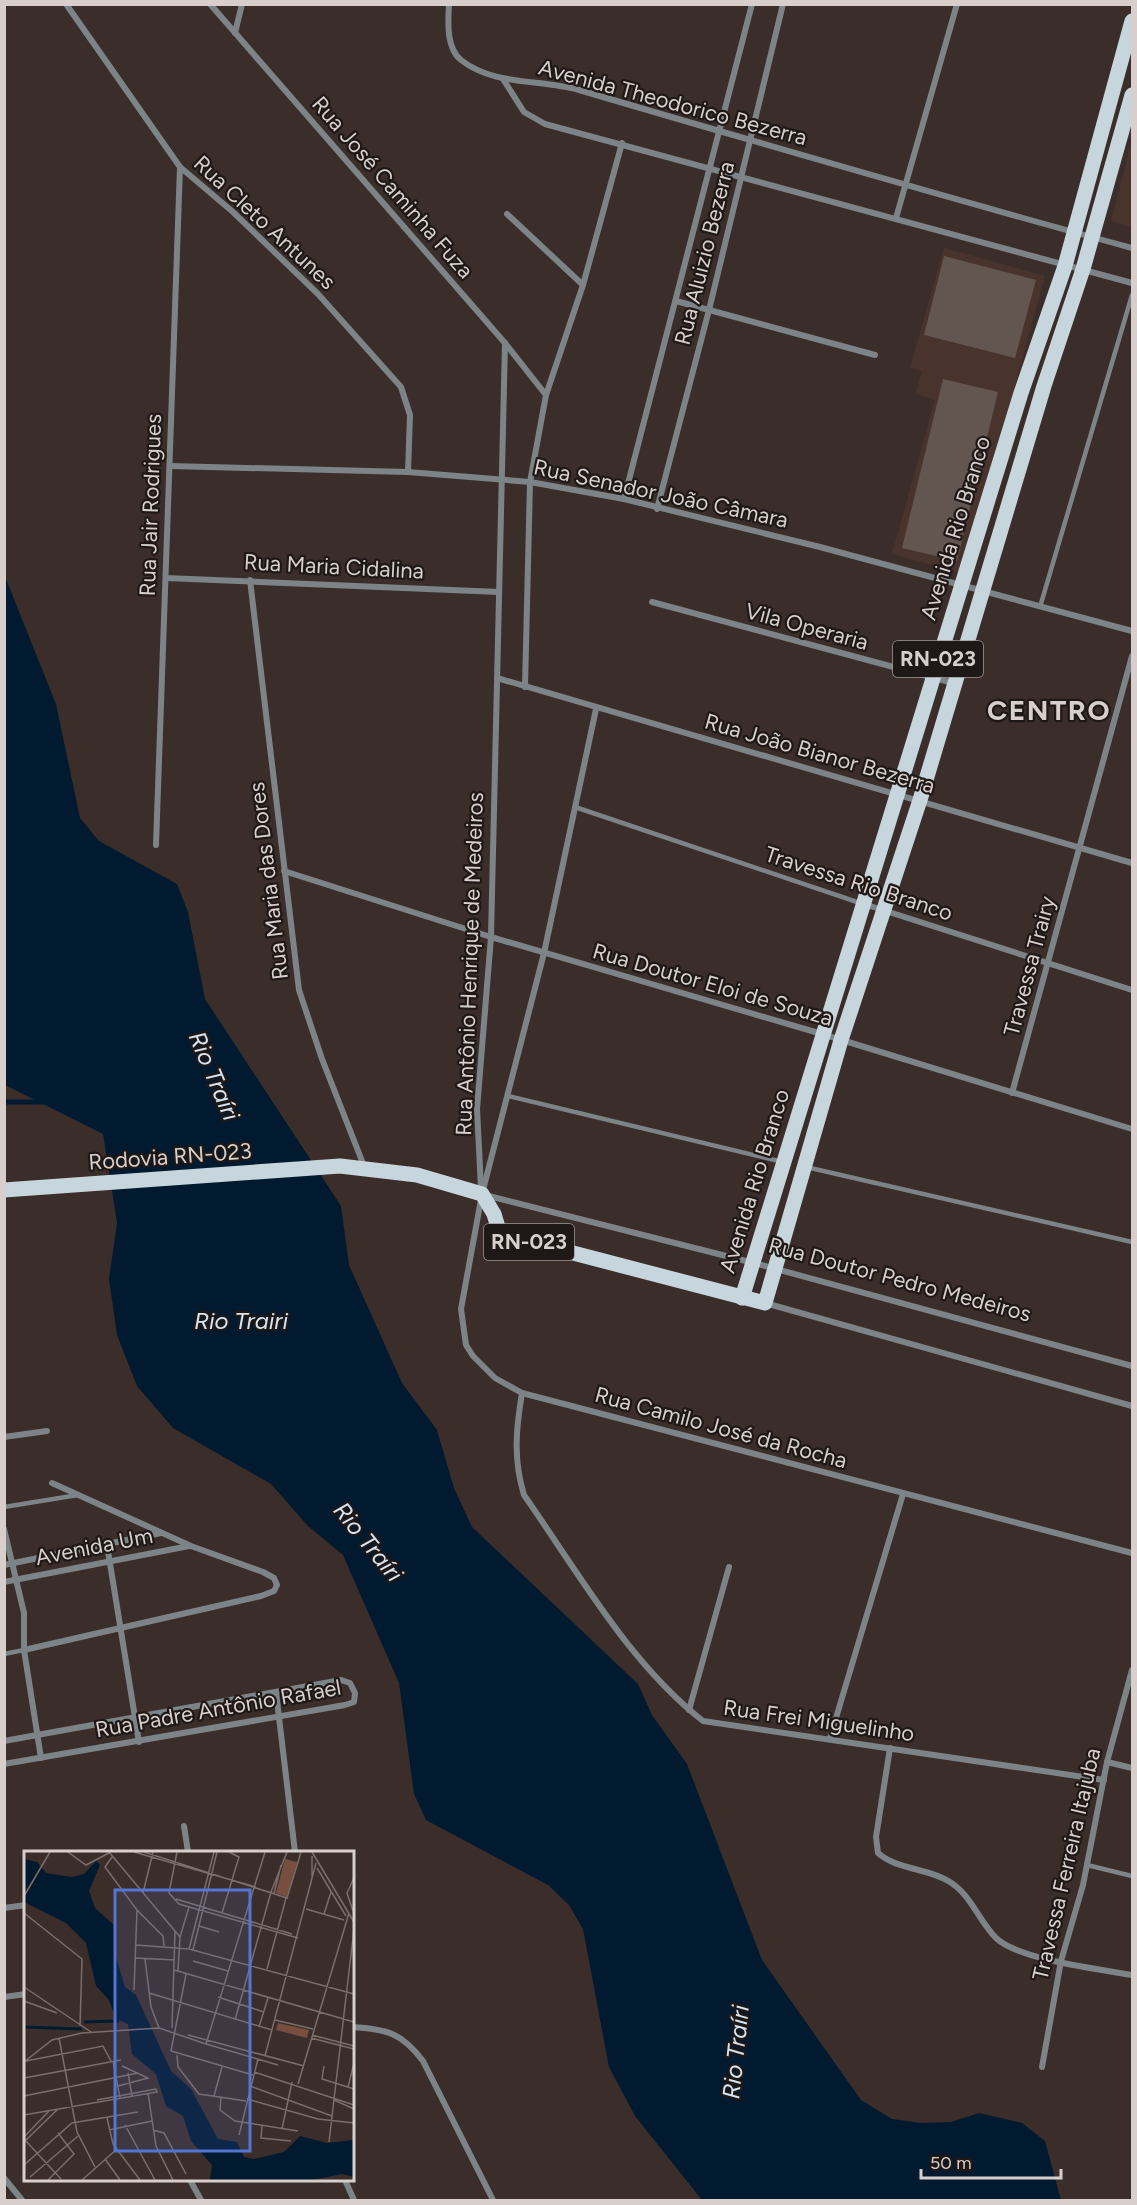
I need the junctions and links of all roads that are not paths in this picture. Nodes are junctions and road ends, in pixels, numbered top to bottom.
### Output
1 (66, 4) edge
2 (210, 4) edge
3 (242, 4) edge
4 (449, 4) edge
5 (752, 4) edge
6 (783, 4) edge
7 (957, 4) edge
8 (1132, 21) edge
9 (235, 33) junction
10 (503, 79) junction
11 (1132, 95) edge
12 (719, 133) junction
13 (750, 142) junction
14 (622, 143) junction
15 (180, 167) junction
16 (710, 168) junction
17 (741, 177) junction
18 (904, 184) junction
19 (507, 214) dead end
20 (896, 218) junction
21 (1074, 234) junction
22 (1092, 237) junction
23 (1132, 248) edge
24 (1065, 266) junction
25 (1083, 269) junction
26 (1132, 282) edge
27 (583, 285) junction
28 (1132, 294) edge
29 (676, 301) junction
30 (709, 310) junction
31 (505, 343) junction
32 (875, 355) dead end
33 (546, 394) junction
34 (170, 466) junction
35 (408, 472) junction
36 (500, 478) junction
37 (530, 482) junction
38 (624, 499) junction
39 (657, 509) junction
40 (166, 578) junction
41 (250, 580) junction
42 (961, 586) junction
43 (499, 592) junction
44 (981, 592) junction
45 (652, 602) dead end
46 (1040, 607) junction
47 (1132, 631) edge
48 (1132, 656) edge
49 (497, 678) junction
50 (932, 679) junction
51 (954, 684) junction
52 (525, 687) junction
53 (596, 709) junction
54 (897, 794) junction
55 (920, 800) junction
56 (575, 807) junction
57 (156, 845) dead end
58 (1080, 847) junction
59 (1132, 863) edge
60 (284, 871) junction
61 (862, 904) junction
62 (884, 910) junction
63 (491, 938) junction
64 (544, 953) junction
65 (1048, 964) junction
66 (1132, 990) edge
67 (822, 1034) junction
68 (841, 1040) junction
69 (1012, 1094) junction
70 (508, 1096) junction
71 (1132, 1129) edge
72 (783, 1162) junction
73 (340, 1166) joint
74 (364, 1167) junction
75 (804, 1167) junction
76 (4, 1190) edge
77 (482, 1194) junction
78 (1132, 1242) edge
79 (754, 1263) junction
80 (775, 1269) junction
81 (742, 1298) junction
82 (765, 1303) junction
83 (1132, 1366) edge
84 (522, 1393) junction
85 (1132, 1406) edge
86 (47, 1431) dead end
87 (4, 1437) edge
88 (52, 1483) dead end
89 (903, 1494) junction
90 (78, 1495) junction
91 (4, 1508) edge
92 (4, 1529) edge
93 (162, 1533) junction
94 (107, 1545) junction
95 (190, 1546) junction
96 (1132, 1553) edge
97 (110, 1561) junction
98 (13, 1563) junction
99 (4, 1565) edge
100 (729, 1567) dead end
101 (17, 1580) junction
102 (4, 1582) edge
103 (121, 1627) junction
104 (24, 1650) junction
105 (4, 1654) edge
106 (1132, 1670) edge
107 (276, 1692) junction
108 (690, 1710) junction
109 (279, 1716) junction
110 (134, 1717) junction
111 (37, 1735) junction
112 (830, 1738) junction
113 (4, 1741) edge
114 (139, 1742) junction
115 (890, 1748) junction
116 (40, 1758) junction
117 (1107, 1762) junction
118 (4, 1764) edge
119 (1132, 1768) edge
120 (1104, 1780) junction
121 (184, 1826) dead end
122 (188, 1851) edge
123 (295, 1851) edge
124 (1087, 1865) junction
125 (1132, 1876) edge
126 (24, 1905) edge
127 (4, 1908) edge
128 (1061, 1961) junction
129 (1132, 1975) edge
130 (24, 1994) edge
131 (4, 1997) edge
132 (354, 2027) edge
133 (1042, 2067) dead end
134 (4, 2178) edge
135 (191, 2181) edge
136 (345, 2181) edge
137 (7, 2186) edge
138 (22, 2200) edge
139 (201, 2200) edge
140 (354, 2200) edge
141 (493, 2200) edge

1 - 15 street, Rua Cleto Antunes
2 - 9 street, Rua José Caminha Fuza
3 - 9 street
4 - 10 street
5 - 12 street, Rua Aluizio Bezerra
6 - 13 street, Rua Aluizio Bezerra
7 - 18 street
8 - 21 main road, Avenida Rio Branco / RN-023
9 - 31 street, Rua José Caminha Fuza
10 - 12 street, Avenida Theodorico Bezerra
10 - 14 street, Avenida Theodorico Bezerra
11 - 22 main road, Avenida Rio Branco / RN-023
12 - 13 street, Avenida Theodorico Bezerra
12 - 16 street, Rua Aluizio Bezerra
13 - 17 street, Rua Aluizio Bezerra
13 - 18 street, Avenida Theodorico Bezerra
14 - 16 street, Avenida Theodorico Bezerra
14 - 27 street
15 - 34 street, Rua Jair Rodrigues
15 - 35 street, Rua Cleto Antunes
16 - 17 street, Avenida Theodorico Bezerra
16 - 29 street, Rua Aluizio Bezerra
17 - 20 street, Avenida Theodorico Bezerra
17 - 30 street, Rua Aluizio Bezerra
18 - 20 street
18 - 21 street, Avenida Theodorico Bezerra
19 - 27 street
20 - 24 street, Avenida Theodorico Bezerra
21 - 22 street, Avenida Theodorico Bezerra
21 - 24 main road, Avenida Rio Branco / RN-023
22 - 23 street, Avenida Theodorico Bezerra
22 - 25 main road, Avenida Rio Branco / RN-023
24 - 25 street, Avenida Theodorico Bezerra
24 - 42 main road, Avenida Rio Branco / RN-023
25 - 26 street, Avenida Theodorico Bezerra
25 - 44 main road, Avenida Rio Branco / RN-023
27 - 33 street
28 - 46 lane
29 - 30 street
29 - 38 street, Rua Aluizio Bezerra
30 - 32 street
30 - 39 street, Rua Aluizio Bezerra
31 - 33 street, Rua José Caminha Fuza
31 - 36 street, Rua Antônio Henrique de Medeiros
33 - 37 street
34 - 35 street, Rua Senador João Câmara
34 - 40 street, Rua Jair Rodrigues
35 - 36 street, Rua Senador João Câmara
36 - 37 street, Rua Senador João Câmara
36 - 43 street, Rua Antônio Henrique de Medeiros
37 - 38 street, Rua Senador João Câmara
37 - 52 street
38 - 39 street, Rua Senador João Câmara
39 - 42 street, Rua Senador João Câmara
40 - 41 street, Rua Maria Cidalina
40 - 57 street, Rua Jair Rodrigues
41 - 43 street, Rua Maria Cidalina
41 - 60 street, Rua Maria das Dores
42 - 44 street, Rua Senador João Câmara
42 - 50 main road, Avenida Rio Branco / RN-023
43 - 49 street, Rua Antônio Henrique de Medeiros
44 - 46 street, Rua Senador João Câmara
44 - 51 main road, Avenida Rio Branco / RN-023
45 - 50 street, Vila Operaria
46 - 47 street, Rua Senador João Câmara
48 - 58 street, Travessa Trairy
49 - 52 street, Rua João Bianor Bezerra
49 - 63 street, Rua Antônio Henrique de Medeiros
50 - 51 street, Vila Operaria
50 - 54 main road, Avenida Rio Branco / RN-023
51 - 55 main road, Avenida Rio Branco / RN-023
52 - 53 street, Rua João Bianor Bezerra
53 - 54 street, Rua João Bianor Bezerra
53 - 56 street, Rua Antônio Henrique de Medeiros
54 - 55 street, Rua João Bianor Bezerra
54 - 61 main road, Avenida Rio Branco / RN-023
55 - 58 street, Rua João Bianor Bezerra
55 - 62 main road, Avenida Rio Branco / RN-023
56 - 61 lane, Travessa Rio Branco
56 - 64 street, Rua Antônio Henrique de Medeiros
58 - 59 street, Rua João Bianor Bezerra
58 - 65 street, Travessa Trairy
60 - 63 street, Rua Doutor Eloi de Souza
60 - 74 street, Rua Maria das Dores
61 - 62 street, Travessa Rio Branco
61 - 67 main road, Avenida Rio Branco / RN-023
62 - 65 street, Travessa Rio Branco
62 - 68 main road, Avenida Rio Branco / RN-023
63 - 64 street, Rua Doutor Eloi de Souza
63 - 77 street, Rua Antônio Henrique de Medeiros
64 - 67 street, Rua Doutor Eloi de Souza
64 - 70 street, Rua Antônio Henrique de Medeiros
65 - 66 street, Travessa Rio Branco
65 - 69 street, Travessa Trairy
67 - 68 street, Rua Doutor Eloi de Souza
67 - 72 main road, Avenida Rio Branco / RN-023
68 - 69 street, Rua Doutor Eloi de Souza
68 - 75 main road, Avenida Rio Branco / RN-023
69 - 71 street, Rua Doutor Eloi de Souza
70 - 72 lane
70 - 77 street, Rua Antônio Henrique de Medeiros
72 - 79 main road, Avenida Rio Branco / RN-023
73 - 74 main road, Rua Doutor Pedro Medeiros / RN-023
73 - 76 main road, Rodovia RN-023 / RN-023
74 - 77 main road, Rua Doutor Pedro Medeiros / RN-023
75 - 78 lane
75 - 80 main road, Avenida Rio Branco / RN-023
77 - 79 street, Rua Doutor Pedro Medeiros
77 - 81 main road, RN-023
77 - 84 street, Rua Camilo José da Rocha
79 - 80 street, Rua Doutor Pedro Medeiros
79 - 81 main road, Avenida Rio Branco / RN-023
80 - 82 main road, Avenida Rio Branco / RN-023
80 - 83 street, Rua Doutor Pedro Medeiros
81 - 82 main road, Avenida Rio Branco / RN-023
82 - 85 street
84 - 89 street, Rua Camilo José da Rocha
84 - 108 street, Rua Frei Miguelinho
86 - 87 street
88 - 90 street
89 - 96 street, Rua Camilo José da Rocha
89 - 112 street
90 - 91 lane
90 - 93 street
92 - 98 street
93 - 94 street, Avenida Um
93 - 95 street
94 - 97 street
94 - 98 street, Avenida Um
95 - 97 street, Avenida Um
95 - 103 street
97 - 101 street, Avenida Um
97 - 103 street
98 - 99 street, Avenida Um
98 - 101 street
100 - 108 street
101 - 102 street, Avenida Um
101 - 104 street
103 - 104 street
103 - 110 street
104 - 105 lane
104 - 111 street
106 - 117 street, Travessa Ferreira Itajuba
107 - 109 street
107 - 109 street, Rua Padre Antônio Rafael
107 - 110 street, Rua Padre Antônio Rafael
108 - 112 street, Rua Frei Miguelinho
109 - 114 street, Rua Padre Antônio Rafael
109 - 123 street
110 - 111 street, Rua Padre Antônio Rafael
110 - 114 street
111 - 113 street, Rua Padre Antônio Rafael
111 - 116 street
112 - 115 street, Rua Frei Miguelinho
114 - 116 street, Rua Padre Antônio Rafael
115 - 120 street, Rua Frei Miguelinho
115 - 128 street
116 - 118 street, Rua Padre Antônio Rafael
117 - 119 street
117 - 120 street, Travessa Ferreira Itajuba
120 - 124 street, Travessa Ferreira Itajuba
121 - 122 street
124 - 125 lane
124 - 128 street, Travessa Ferreira Itajuba
126 - 127 street
128 - 129 street
128 - 133 street, Travessa Ferreira Itajuba
130 - 131 street
132 - 141 street
134 - 137 street
135 - 139 street
136 - 140 street
137 - 138 street

